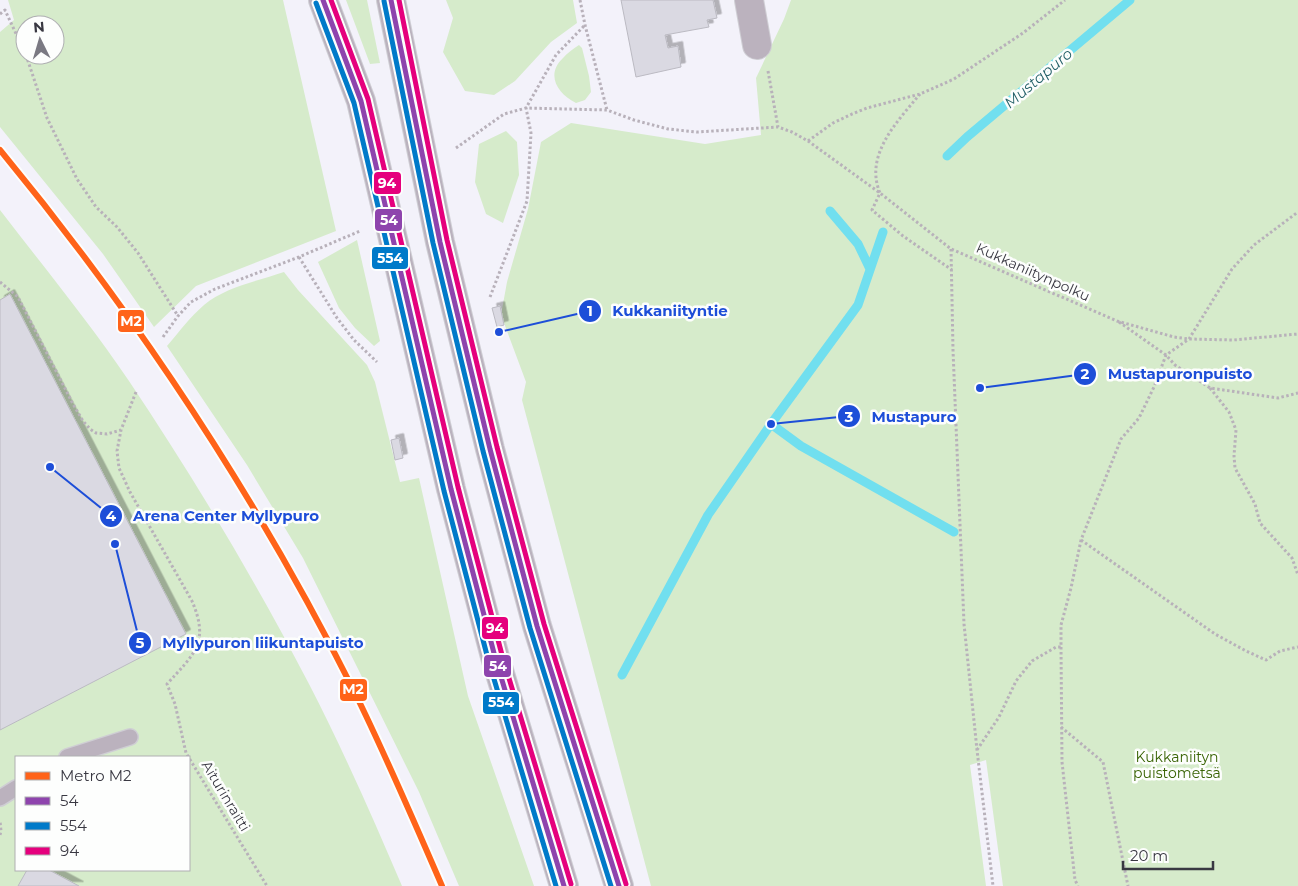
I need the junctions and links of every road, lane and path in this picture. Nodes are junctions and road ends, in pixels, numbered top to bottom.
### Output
1 (323, 0) edge
2 (391, 0) edge
3 (580, 0) edge
4 (748, 0) edge
5 (1065, 0) edge
6 (0, 14) edge
7 (585, 25) junction
8 (15, 32) edge
9 (757, 45) joint
10 (29, 65) edge
11 (920, 94) junction
12 (526, 108) junction
13 (607, 110) junction
14 (778, 127) junction
15 (808, 141) junction
16 (456, 148) dead end
17 (880, 193) junction
18 (1298, 212) edge
19 (360, 231) dead end
20 (951, 249) junction
21 (299, 256) junction
22 (952, 270) junction
23 (0, 282) edge
24 (490, 297) dead end
25 (178, 316) junction
26 (1117, 321) junction
27 (1298, 334) edge
28 (163, 337) dead end
29 (1189, 339) junction
30 (1166, 355) junction
31 (377, 362) dead end
32 (1210, 388) junction
33 (136, 392) dead end
34 (1298, 393) edge
35 (121, 430) junction
36 (1080, 540) junction
37 (1298, 575) edge
38 (1061, 647) junction
39 (1298, 647) edge
40 (1061, 727) junction
41 (130, 736) dead end
42 (976, 750) junction
43 (70, 756) edge
44 (188, 756) edge
45 (190, 760) edge
46 (15, 789) edge
47 (0, 798) edge
48 (0, 818) edge
49 (0, 835) edge
50 (267, 886) edge
51 (564, 886) edge
52 (619, 886) edge
53 (993, 886) edge
54 (1078, 886) edge
55 (1128, 886) edge

1 - 51 highway
2 - 52 highway
3 - 7 path
4 - 9 street
5 - 11 path
6 - 8 path
7 - 12 path
7 - 13 path
9 - 14 path
10 - 25 path
11 - 15 path
11 - 17 path
12 - 13 path
12 - 16 path
12 - 24 path
13 - 14 path
14 - 15 path, Kukkaniitynpolku
15 - 17 path, Kukkaniitynpolku
17 - 20 path, Kukkaniitynpolku
17 - 22 path
18 - 29 path
19 - 21 path
20 - 22 path
20 - 26 path, Kukkaniitynpolku
21 - 25 path
21 - 31 path
22 - 42 path
23 - 35 path
25 - 28 path
26 - 29 path, Kukkaniitynpolku
26 - 30 path
27 - 29 path, Kukkaniitynpolku
29 - 30 path
30 - 32 path
30 - 36 path
32 - 34 path
32 - 37 path
33 - 35 path
35 - 44 path, Aiturinraitti
36 - 38 path
36 - 39 path
38 - 40 path
38 - 42 path
40 - 54 path
40 - 55 path
41 - 43 lane
42 - 53 path
45 - 50 path, Aiturinraitti
46 - 47 lane
48 - 49 path

